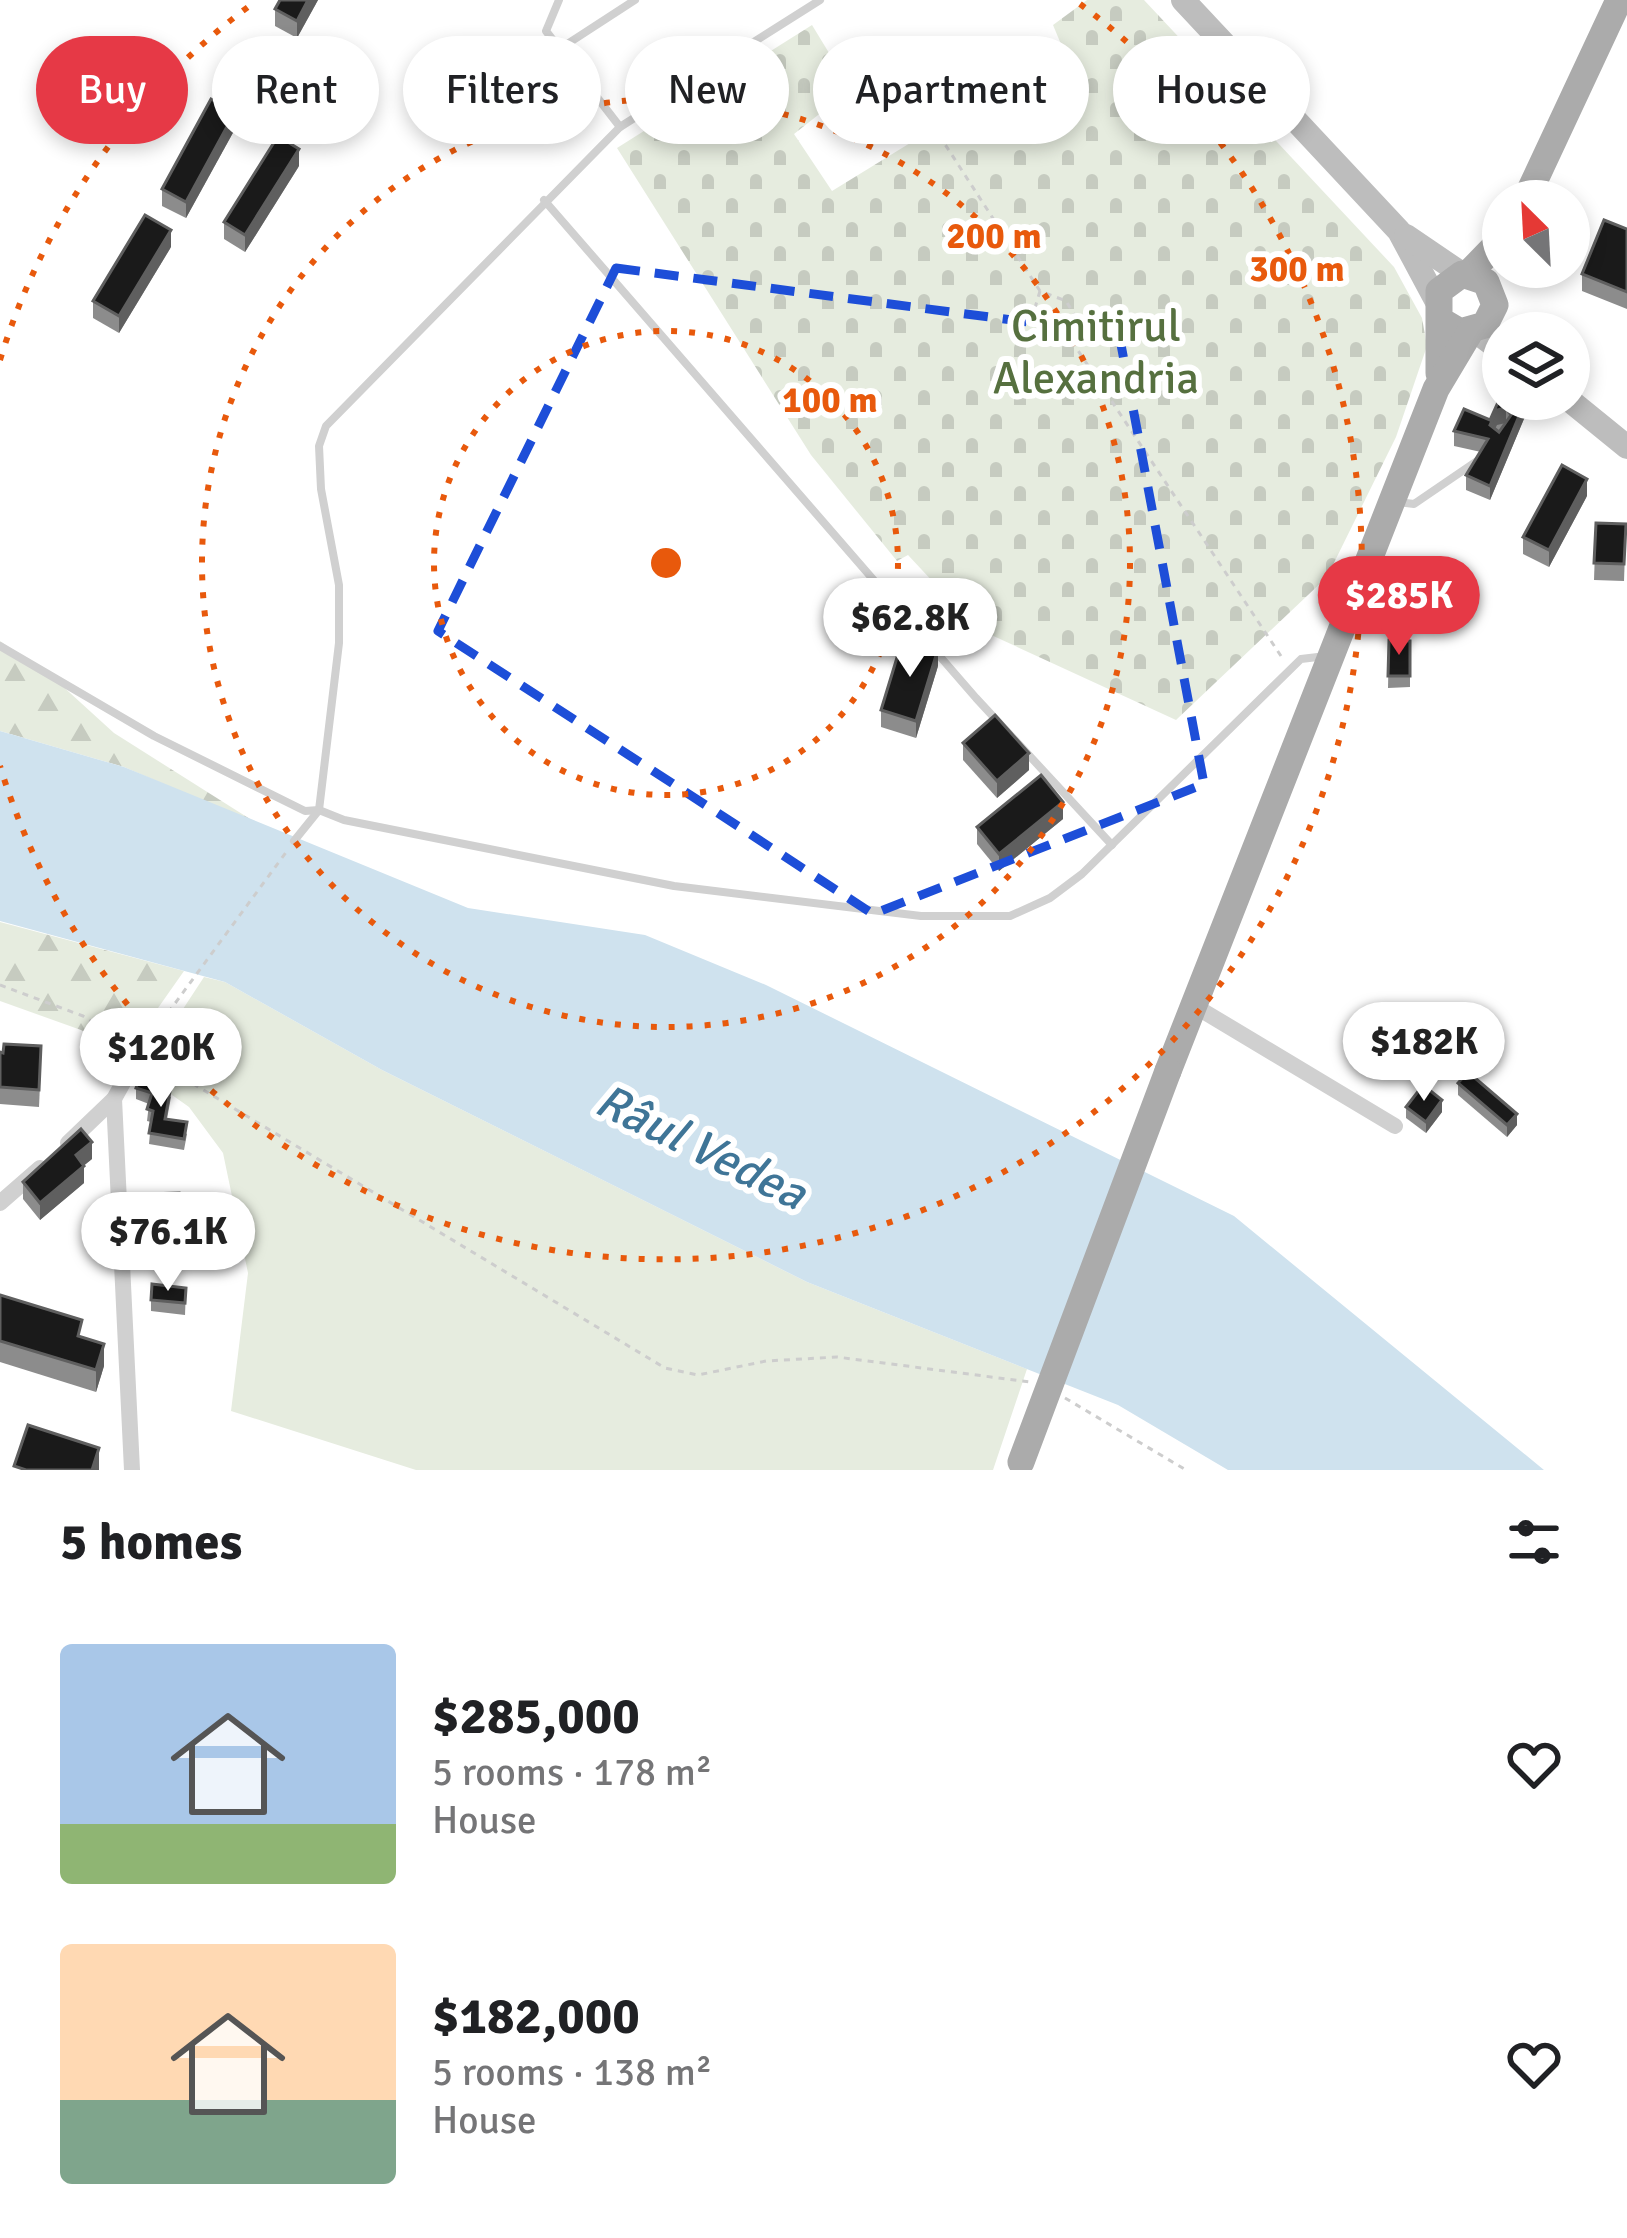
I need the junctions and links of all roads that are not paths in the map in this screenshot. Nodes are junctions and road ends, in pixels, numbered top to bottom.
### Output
1 (559, 0) edge
2 (633, 0) edge
3 (820, 0) edge
4 (1183, 0) edge
5 (1619, 0) edge
6 (549, 36) edge
7 (579, 36) edge
8 (601, 104) edge
9 (620, 128) junction
10 (1535, 180) edge
11 (544, 200) junction
12 (1399, 231) junction
13 (1482, 258) edge
14 (1465, 274) junction
15 (1488, 288) edge
16 (1473, 319) edge
17 (1590, 417) edge
18 (1627, 447) edge
19 (1481, 458) edge
20 (1391, 501) junction
21 (0, 646) edge
22 (1327, 656) junction
23 (320, 810) junction
24 (294, 842) road end
25 (1112, 845) junction
26 (1193, 1004) junction
27 (143, 1047) road end
28 (114, 1099) junction
29 (1395, 1126) dead end
30 (0, 1203) edge
31 (1019, 1466) edge
32 (132, 1470) edge

1 - 6 lane
2 - 7 lane
3 - 9 lane
4 - 12 main road
5 - 10 main road
8 - 9 lane
9 - 11 lane
11 - 23 lane
11 - 25 lane
12 - 14 main road
12 - 16 main road
13 - 14 main road
14 - 16 main road
14 - 16 main road
15 - 16 main road
16 - 20 main road
17 - 18 main road
19 - 20 lane
20 - 22 main road
21 - 23 lane
22 - 25 lane
22 - 26 main road
23 - 24 lane
23 - 25 lane
26 - 29 street
26 - 31 main road, bridge
27 - 28 street
28 - 30 street
28 - 32 street

